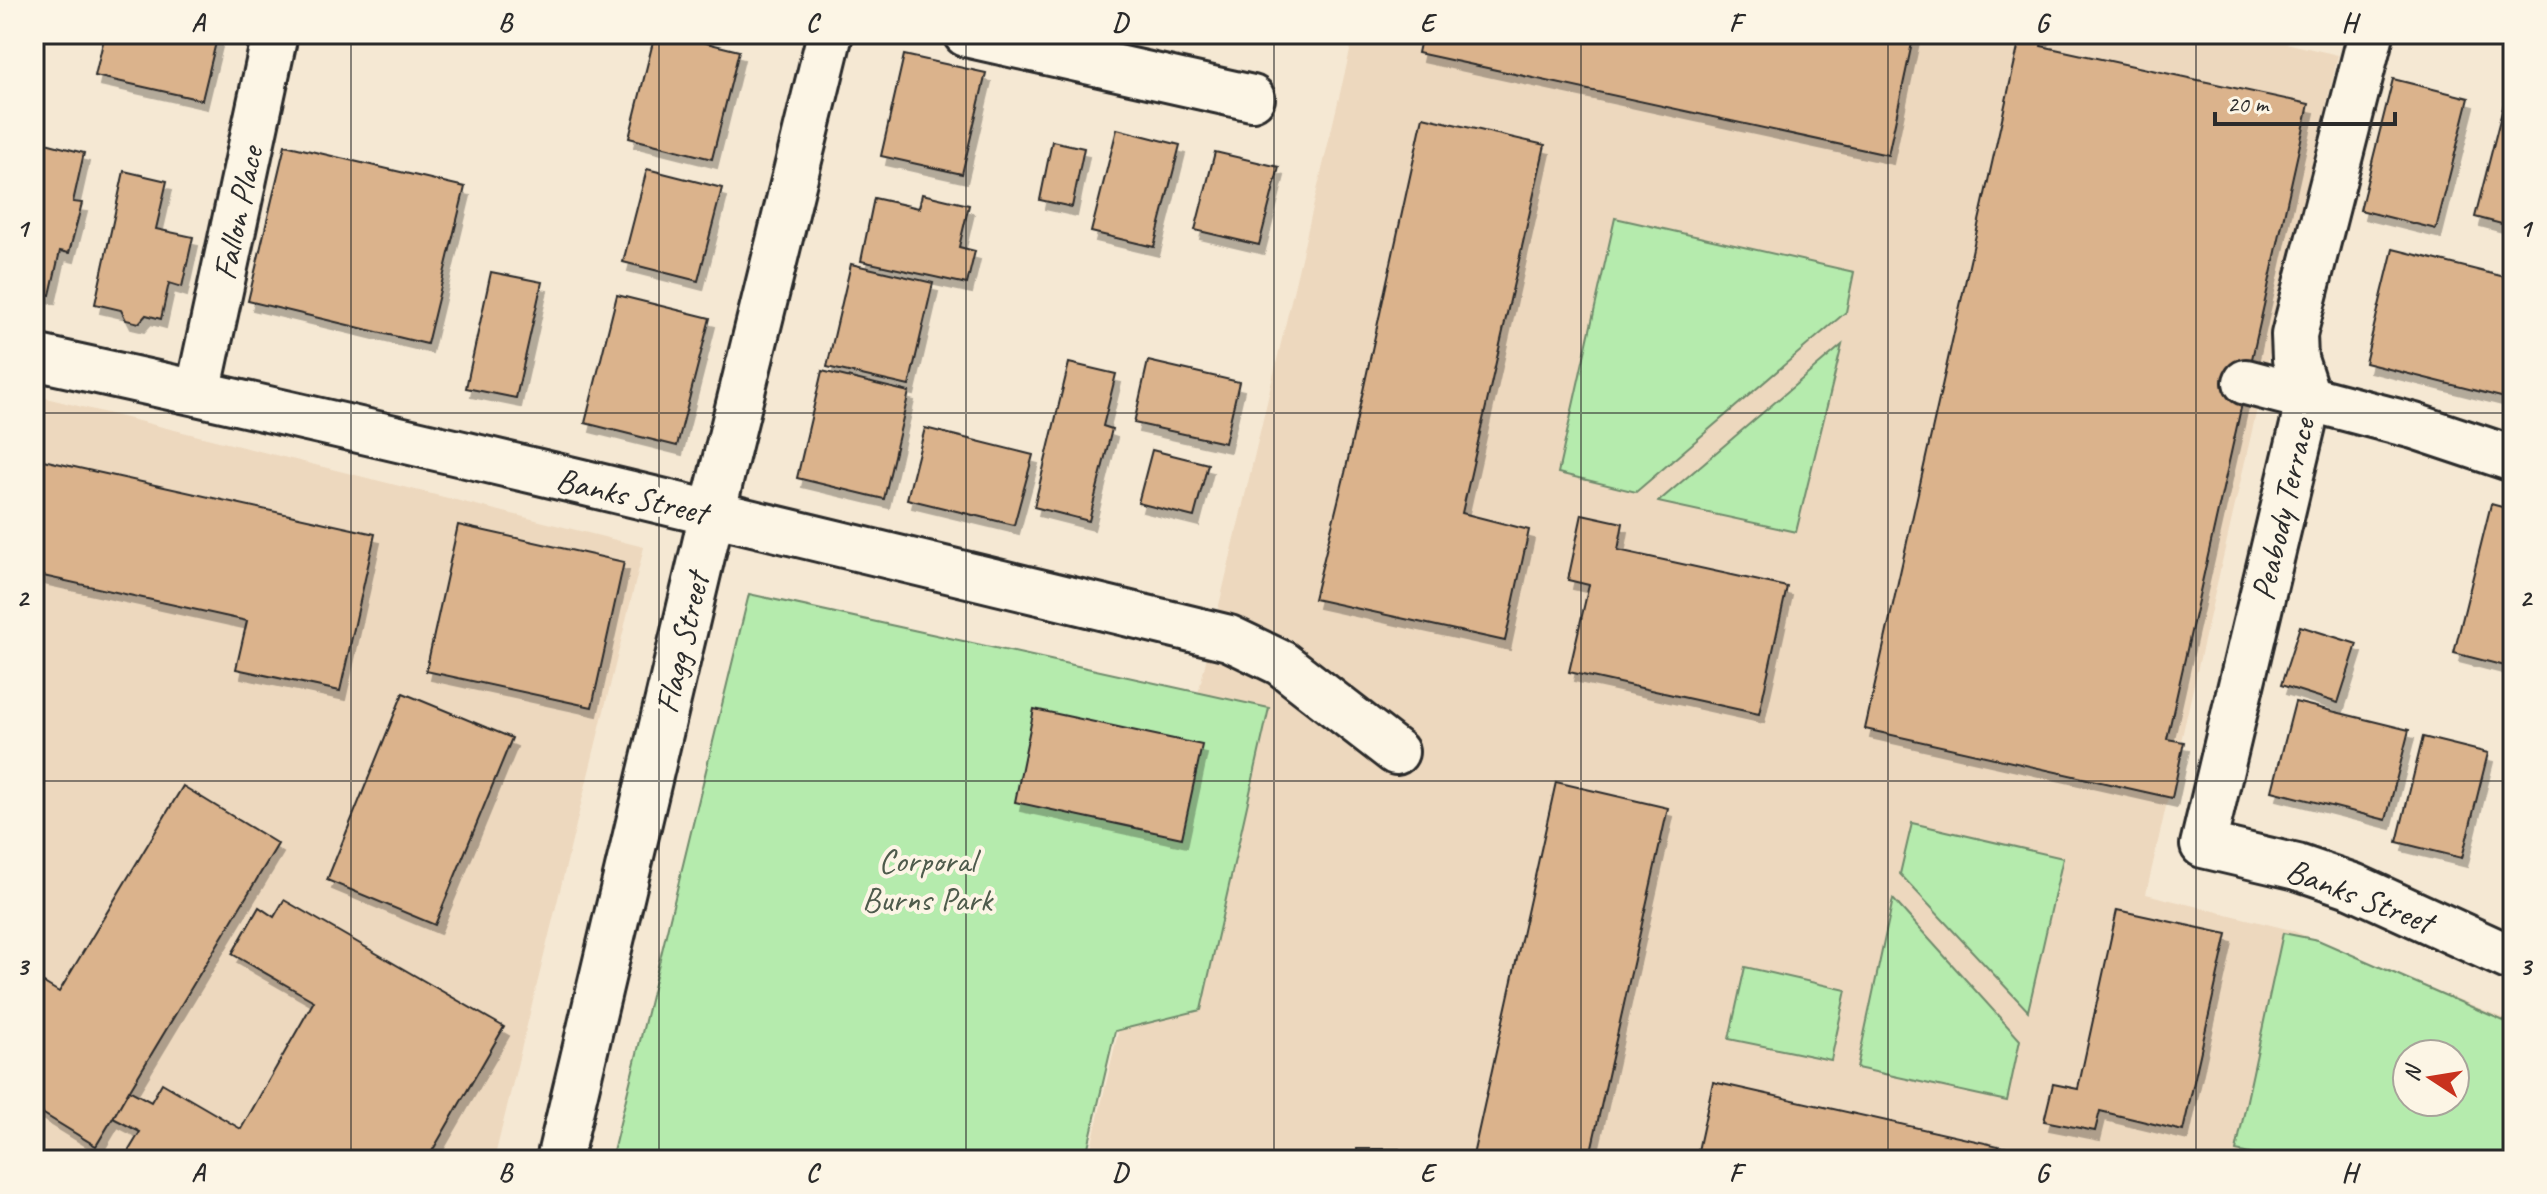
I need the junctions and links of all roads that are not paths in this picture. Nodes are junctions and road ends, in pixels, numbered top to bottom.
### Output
1 (275, 34) edge
2 (830, 34) edge
3 (966, 34) edge
4 (2371, 34) edge
5 (1252, 98) dead end
6 (34, 357) edge
7 (2246, 382) dead end
8 (198, 393) junction
9 (2307, 396) junction
10 (2513, 459) edge
11 (712, 514) junction
12 (1396, 752) dead end
13 (2203, 845) joint
14 (2513, 959) edge
15 (559, 1160) edge

1 - 8 street, Fallon Place
2 - 11 street, Flagg Street
3 - 5 street
4 - 9 street, Peabody Terrace
6 - 8 street, Banks Street
7 - 9 street
8 - 11 street, Banks Street
9 - 10 street
9 - 13 street, Peabody Terrace
11 - 12 street, Banks Street
11 - 15 street, Flagg Street
13 - 14 street, Banks Street

